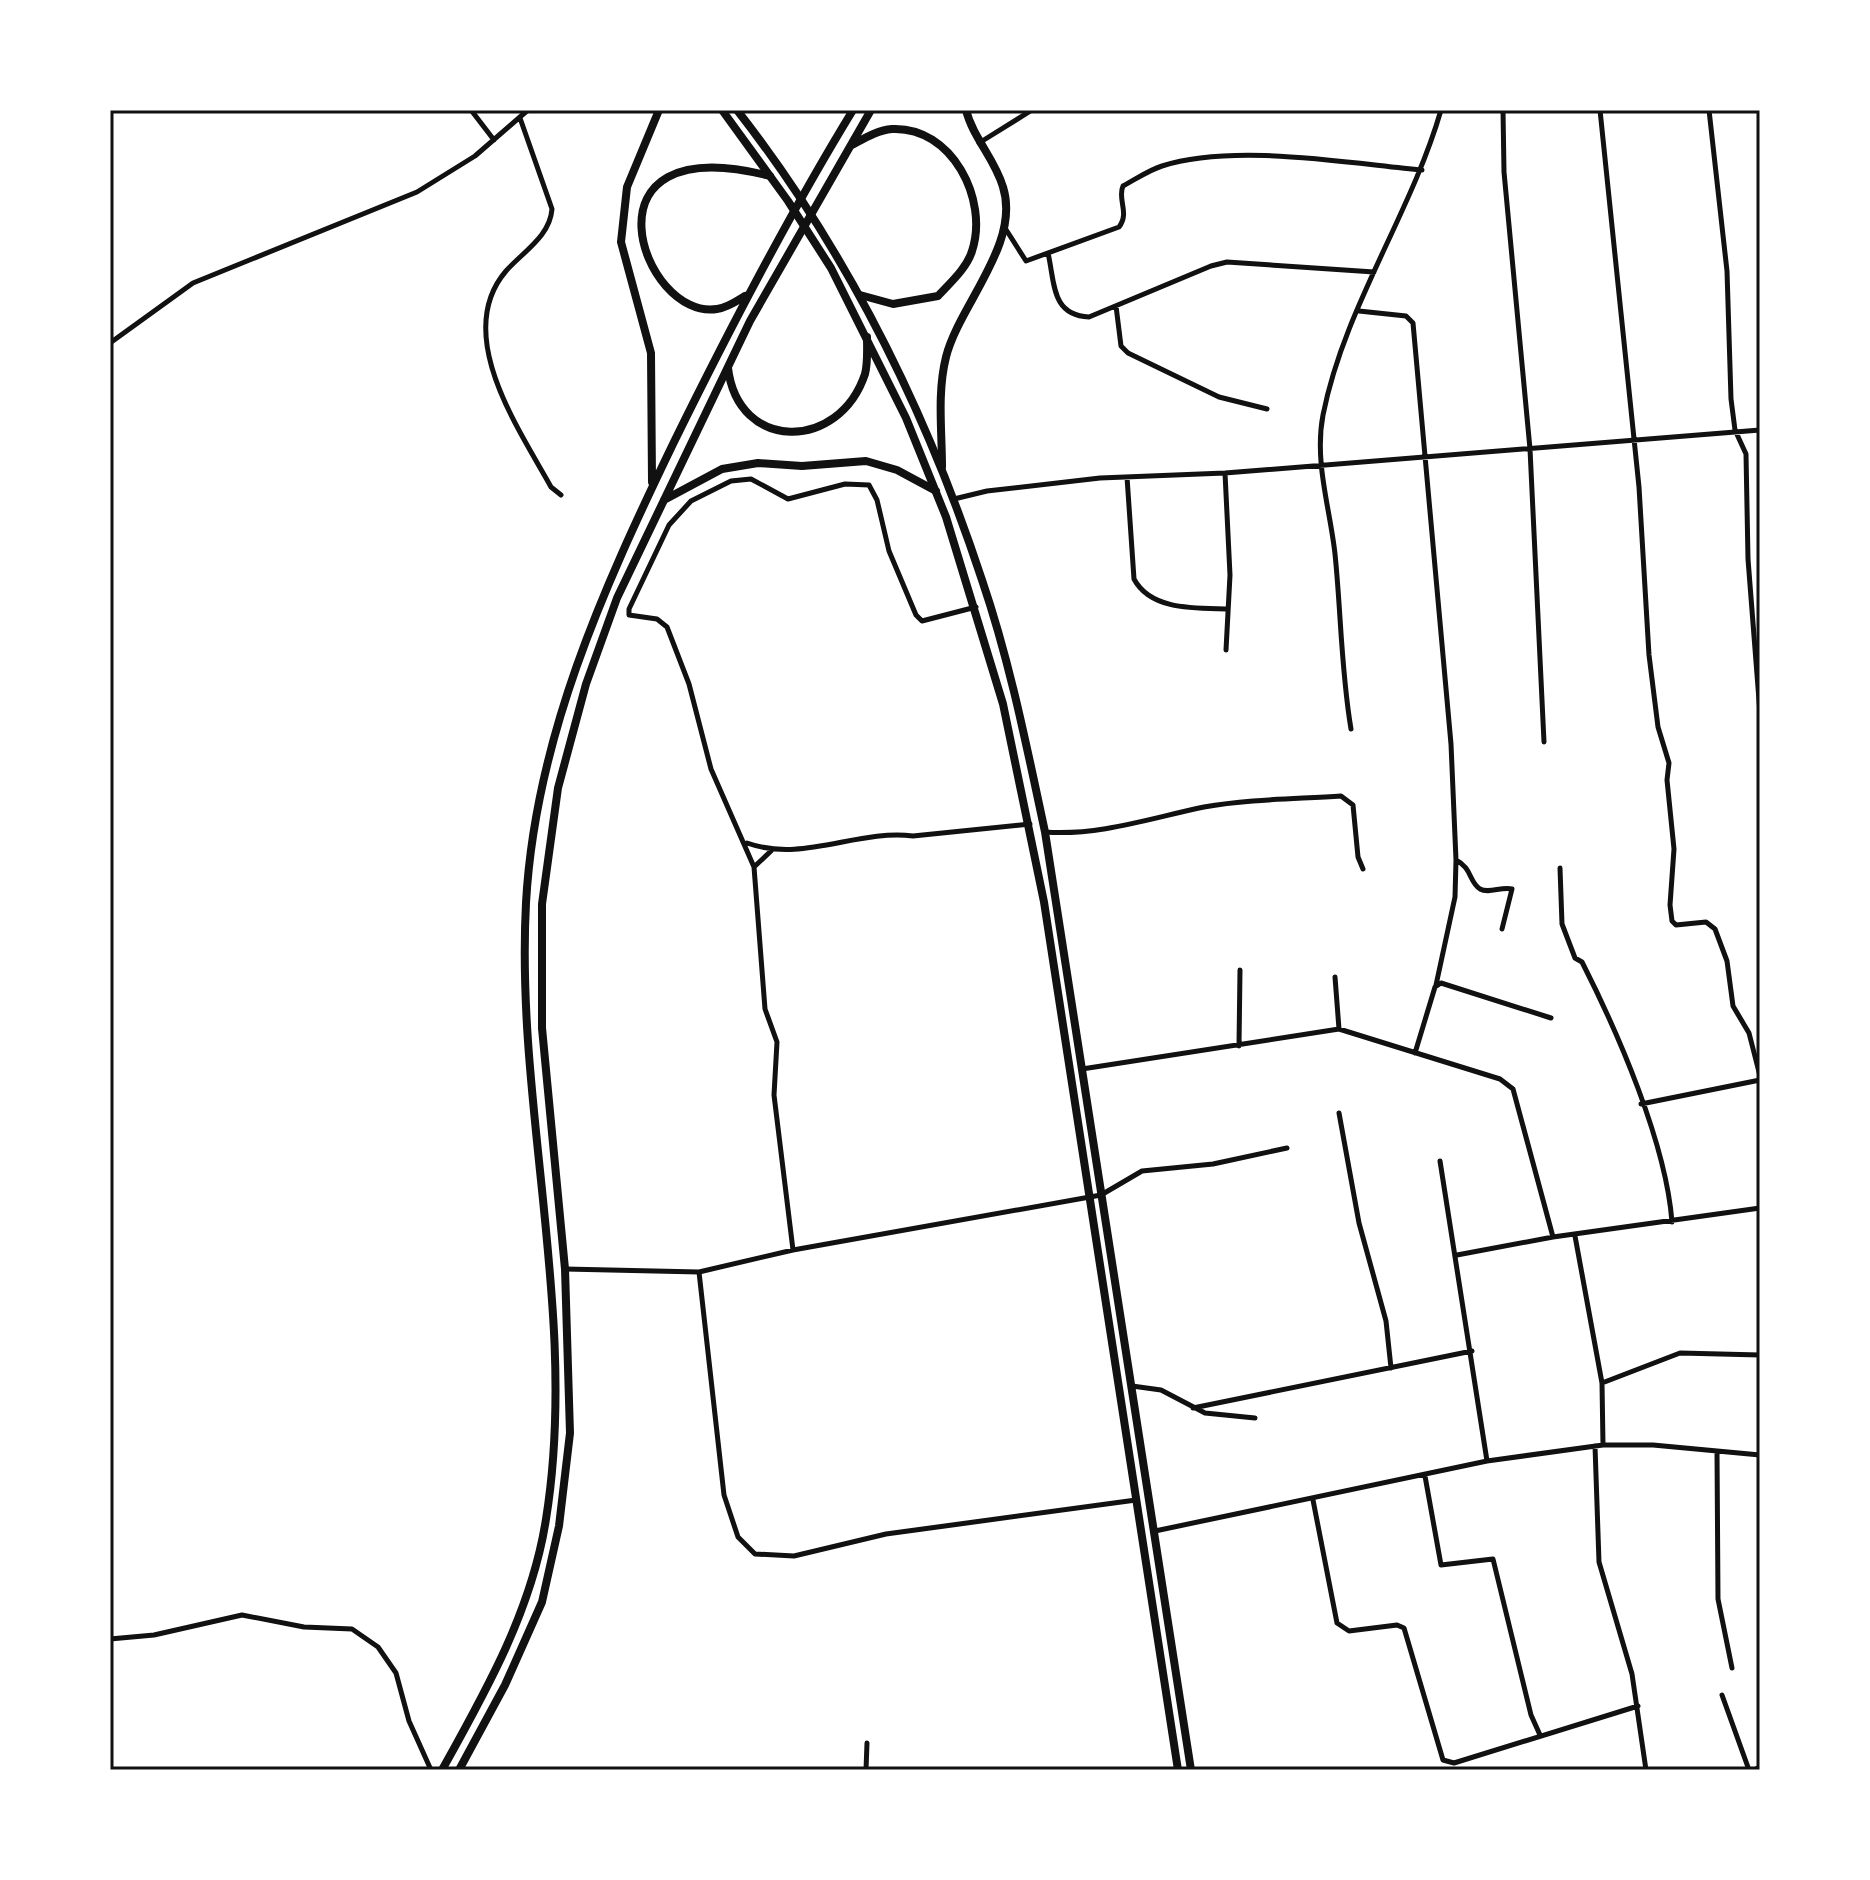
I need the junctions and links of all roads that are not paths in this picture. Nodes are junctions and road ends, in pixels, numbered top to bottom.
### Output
1 (471, 110) edge
2 (528, 110) edge
3 (659, 110) edge
4 (722, 110) edge
5 (737, 110) edge
6 (853, 110) edge
7 (871, 110) edge
8 (966, 110) edge
9 (1032, 110) edge
10 (1441, 110) edge
11 (1503, 110) edge
12 (1600, 110) edge
13 (1709, 110) edge
14 (520, 118) junction
15 (494, 140) junction
16 (979, 143) junction
17 (851, 145) junction
18 (1422, 170) junction
19 (770, 176) junction
20 (1004, 226) junction
21 (1048, 253) junction
22 (1374, 272) junction
23 (860, 295) junction
24 (746, 296) junction
25 (1116, 306) junction
26 (1359, 311) junction
27 (867, 337) junction
28 (110, 343) edge
29 (728, 368) junction
30 (1267, 409) dead end
31 (1735, 430) junction
32 (1760, 430) edge
33 (1633, 440) junction
34 (1530, 449) junction
35 (1428, 456) junction
36 (1321, 464) junction
37 (942, 467) junction
38 (1225, 473) junction
39 (1127, 477) junction
40 (652, 487) junction
41 (936, 491) junction
42 (561, 495) dead end
43 (954, 499) junction
44 (664, 500) junction
45 (976, 607) junction
46 (1228, 609) junction
47 (1226, 650) dead end
48 (1760, 713) edge
49 (1351, 729) dead end
50 (1544, 742) dead end
51 (1030, 824) junction
52 (1045, 832) junction
53 (746, 843) junction
54 (772, 850) junction
55 (1456, 860) junction
56 (754, 867) junction
57 (1560, 868) dead end
58 (1363, 869) dead end
59 (1502, 929) dead end
60 (1240, 970) dead end
61 (1335, 977) dead end
62 (1435, 987) junction
63 (1551, 1018) dead end
64 (1339, 1029) junction
65 (1239, 1046) junction
66 (1415, 1053) junction
67 (1082, 1069) junction
68 (1760, 1078) edge
69 (1641, 1104) junction
70 (1339, 1113) dead end
71 (1287, 1148) dead end
72 (1440, 1161) dead end
73 (1101, 1195) junction
74 (1089, 1198) junction
75 (1760, 1208) edge
76 (1672, 1222) junction
77 (1575, 1236) junction
78 (1553, 1237) junction
79 (793, 1250) junction
80 (1457, 1255) junction
81 (565, 1269) junction
82 (699, 1272) junction
83 (1472, 1351) junction
84 (1760, 1355) edge
85 (1391, 1368) junction
86 (1602, 1383) junction
87 (1132, 1386) junction
88 (1193, 1408) junction
89 (1255, 1418) dead end
90 (1603, 1445) junction
91 (1595, 1446) junction
92 (1717, 1452) junction
93 (1760, 1455) edge
94 (1487, 1461) junction
95 (1425, 1475) junction
96 (1136, 1500) junction
97 (1313, 1500) junction
98 (1154, 1531) junction
99 (110, 1639) edge
100 (1732, 1668) dead end
101 (1722, 1695) dead end
102 (1638, 1706) junction
103 (1540, 1735) junction
104 (867, 1743) dead end
105 (1760, 1767) edge
106 (431, 1770) edge
107 (442, 1770) edge
108 (459, 1770) edge
109 (866, 1770) edge
110 (1178, 1770) edge
111 (1191, 1770) edge
112 (1646, 1770) edge
113 (1752, 1770) edge

1 - 15 street
2 - 14 street
3 - 40 main road
4 - 19 main road
5 - 23 main road
6 - 24 main road
7 - 17 main road
8 - 16 main road
9 - 16 street
10 - 18 street
11 - 34 street
12 - 33 street
13 - 31 street
14 - 15 street
14 - 42 street
15 - 28 street
16 - 20 main road
17 - 23 main road
17 - 29 main road
18 - 21 street
18 - 22 street
19 - 24 main road
19 - 27 main road
20 - 21 street
20 - 37 main road
21 - 25 street
22 - 25 street
22 - 26 street
23 - 37 main road
24 - 40 main road
25 - 30 street
26 - 35 street
26 - 36 street
27 - 29 main road
27 - 41 main road
29 - 44 main road
31 - 32 street
31 - 33 street
31 - 48 street
33 - 34 street
33 - 68 street
34 - 35 street
34 - 50 street
35 - 36 street
35 - 55 street
36 - 38 street
36 - 49 street
37 - 43 main road
38 - 39 street
38 - 46 street
39 - 43 street
39 - 46 street
40 - 107 main road
41 - 44 main road
41 - 45 main road
43 - 52 main road
44 - 81 main road
45 - 51 main road
45 - 53 street
46 - 47 street
51 - 54 street
51 - 74 main road
52 - 58 street
52 - 67 main road
53 - 54 street
53 - 56 street
54 - 56 street
55 - 59 street
55 - 62 street
56 - 79 street
57 - 69 street
60 - 65 street
61 - 64 street
62 - 63 street
62 - 66 street
64 - 65 street
64 - 66 street
65 - 67 street
66 - 78 street
67 - 73 main road
68 - 69 street
69 - 76 street
70 - 85 street
71 - 73 street
72 - 80 street
73 - 74 street
73 - 87 main road
74 - 79 street
74 - 96 main road
75 - 76 street
76 - 77 street
77 - 78 street
77 - 86 street
78 - 80 street
79 - 82 street
80 - 83 street
81 - 82 street
81 - 108 main road
82 - 96 street
83 - 85 street
83 - 94 street
84 - 86 street
85 - 88 street
86 - 90 street
87 - 88 street
87 - 98 main road
88 - 89 street
90 - 91 street
90 - 92 street
91 - 94 street
91 - 102 street
92 - 93 street
92 - 100 street
94 - 95 street
95 - 97 street
95 - 103 street
96 - 110 main road
97 - 98 street
97 - 103 street
98 - 111 main road
99 - 106 street
101 - 113 street
102 - 103 street
102 - 112 street
104 - 109 street
105 - 113 street

